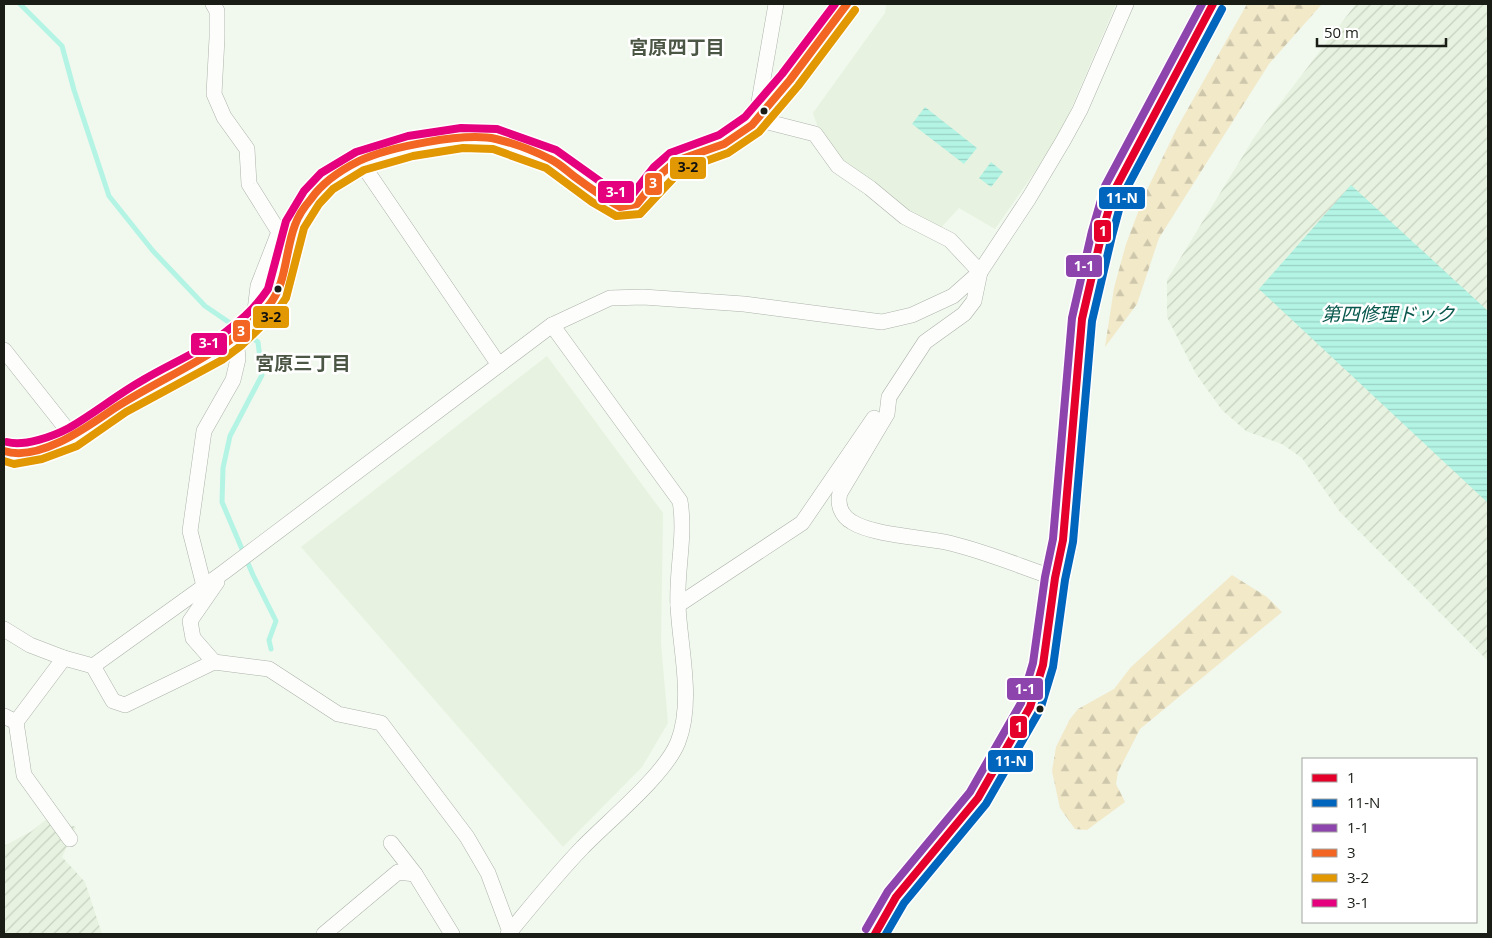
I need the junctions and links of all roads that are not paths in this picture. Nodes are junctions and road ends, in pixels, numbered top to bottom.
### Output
1 (213, 4) edge
2 (776, 4) edge
3 (847, 4) edge
4 (1126, 4) edge
5 (1212, 4) edge
6 (756, 119) junction
7 (360, 161) junction
8 (980, 272) junction
9 (254, 319) junction
10 (552, 325) junction
11 (236, 337) junction
12 (4, 350) edge
13 (499, 365) junction
14 (889, 397) junction
15 (73, 437) junction
16 (4, 451) edge
17 (224, 572) junction
18 (1055, 578) junction
19 (204, 586) junction
20 (678, 605) junction
21 (4, 629) edge
22 (64, 658) junction
23 (214, 662) junction
24 (93, 666) junction
25 (10, 719) edge
26 (70, 839) dead end
27 (391, 843) dead end
28 (415, 874) junction
29 (509, 933) edge
30 (324, 934) edge
31 (452, 934) edge
32 (874, 934) edge

1 - 9 street
2 - 6 street
3 - 6 street
4 - 8 street
5 - 18 highway
6 - 7 street
6 - 8 street
7 - 9 street
7 - 13 street
8 - 10 street
8 - 14 street
9 - 11 street
10 - 13 street
10 - 20 street
11 - 15 street
11 - 19 street
12 - 15 street
13 - 17 street
14 - 18 street
14 - 20 street
15 - 16 street
17 - 19 street
17 - 23 street
18 - 32 highway
19 - 24 street
20 - 29 street
21 - 22 street
22 - 24 street
22 - 25 street
23 - 24 street
23 - 29 street
25 - 26 street
27 - 28 street
28 - 30 street
28 - 31 street

